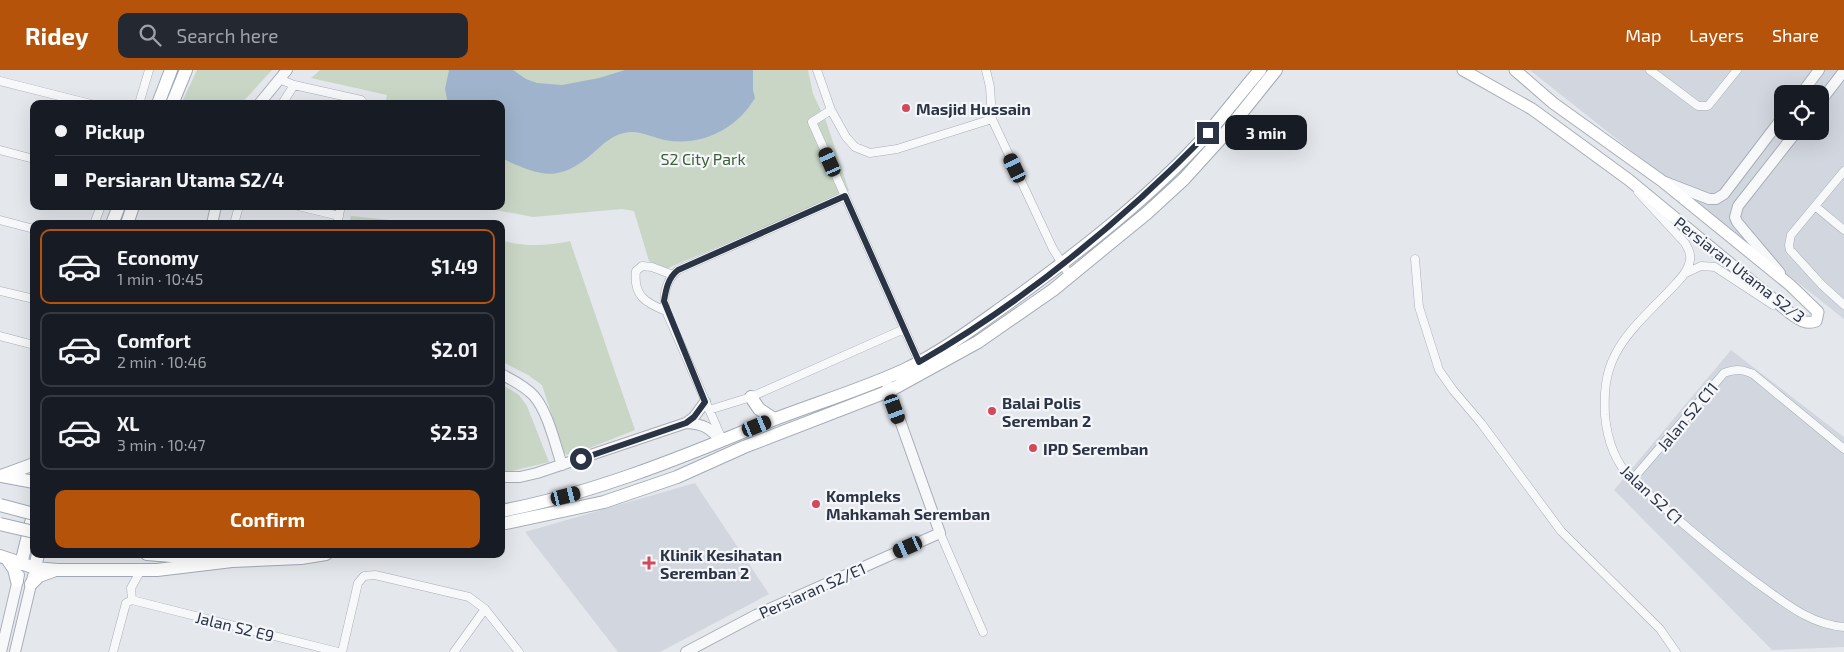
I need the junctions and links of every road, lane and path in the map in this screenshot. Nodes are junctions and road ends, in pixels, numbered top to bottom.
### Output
1 (149, 70) edge
2 (171, 70) edge
3 (186, 70) edge
4 (287, 70) edge
5 (818, 70) edge
6 (986, 70) edge
7 (1260, 70) edge
8 (1276, 70) edge
9 (1463, 70) edge
10 (1515, 70) edge
11 (1650, 70) edge
12 (1737, 70) edge
13 (1819, 70) edge
14 (1844, 71) edge
15 (279, 79) junction
16 (0, 81) edge
17 (294, 85) junction
18 (1808, 85) edge
19 (1829, 90) edge
20 (75, 100) edge
21 (140, 100) edge
22 (160, 100) edge
23 (174, 100) edge
24 (262, 100) edge
25 (285, 100) edge
26 (361, 100) edge
27 (831, 110) junction
28 (992, 119) junction
29 (1774, 128) edge
30 (1790, 140) edge
31 (0, 150) edge
32 (30, 158) edge
33 (1844, 171) edge
34 (1628, 180) junction
35 (1662, 181) junction
36 (845, 196) junction
37 (1815, 206) junction
38 (309, 210) edge
39 (0, 220) edge
40 (338, 220) edge
41 (30, 228) edge
42 (1844, 230) edge
43 (1415, 259) dead end
44 (1062, 265) junction
45 (1686, 273) junction
46 (673, 274) junction
47 (1070, 276) junction
48 (1790, 285) junction
49 (0, 291) edge
50 (30, 298) edge
51 (1844, 304) edge
52 (666, 311) junction
53 (1790, 313) junction
54 (904, 329) junction
55 (971, 331) junction
56 (0, 336) edge
57 (978, 342) junction
58 (30, 344) edge
59 (919, 362) junction
60 (505, 376) edge
61 (885, 378) junction
62 (889, 391) junction
63 (751, 396) junction
64 (707, 406) junction
65 (774, 420) junction
66 (686, 423) junction
67 (722, 441) junction
68 (744, 447) junction
69 (1844, 449) edge
70 (30, 465) edge
71 (562, 465) junction
72 (1, 476) edge
73 (505, 477) edge
74 (1632, 480) junction
75 (30, 481) edge
76 (0, 506) edge
77 (505, 510) edge
78 (30, 511) edge
79 (505, 523) edge
80 (0, 524) edge
81 (30, 528) edge
82 (30, 531) edge
83 (940, 533) junction
84 (4, 558) edge
85 (37, 558) edge
86 (196, 558) edge
87 (301, 558) edge
88 (232, 561) junction
89 (21, 564) junction
90 (35, 568) junction
91 (58, 570) junction
92 (141, 570) junction
93 (17, 581) junction
94 (31, 584) junction
95 (132, 600) junction
96 (485, 609) junction
97 (1844, 627) edge
98 (983, 632) dead end
99 (1, 652) edge
100 (14, 652) edge
101 (113, 652) edge
102 (338, 652) edge
103 (342, 652) edge
104 (454, 652) edge
105 (519, 652) edge
106 (686, 652) edge
107 (1676, 652) edge

1 - 21 street
2 - 22 main road
3 - 23 main road
4 - 15 street
5 - 27 street
6 - 28 street
7 - 44 main road
8 - 47 main road
9 - 34 main road, Persiaran Utama S2/3
10 - 35 main road, Persiaran Utama S2/3
11 - 12 street
13 - 18 street
14 - 19 street
15 - 17 street
15 - 24 street
16 - 20 street
17 - 25 street
17 - 26 street
27 - 28 street
27 - 36 street
28 - 44 street
29 - 35 street
30 - 48 street
31 - 32 street
33 - 37 street
34 - 45 street
34 - 53 main road, Persiaran Utama S2/3
35 - 48 main road, Persiaran Utama S2/3
36 - 46 street
36 - 54 street
37 - 42 street
37 - 51 street
38 - 40 street
39 - 41 street
43 - 107 street
44 - 47 street
44 - 55 main road
45 - 53 street
45 - 74 street, Jalan S2 C1
46 - 52 street
46 - 52 street
47 - 57 main road
48 - 53 main road, Persiaran Utama S2/3
49 - 50 street
52 - 64 street
54 - 59 street
54 - 63 street
55 - 57 main road
55 - 59 main road
56 - 58 street
57 - 62 main road
59 - 61 main road
60 - 71 street
61 - 62 street
61 - 65 main road
62 - 68 main road
62 - 83 street
63 - 64 street
63 - 65 main road
64 - 66 street
64 - 67 street
65 - 67 main road
66 - 67 street
66 - 71 street
67 - 68 main road
67 - 77 main road
68 - 79 main road
69 - 74 street, Jalan S2 C11
70 - 72 main road
71 - 73 street
72 - 75 main road
74 - 97 street, Jalan S2 C1
76 - 78 main road, bridge
80 - 82 main road, bridge
81 - 89 main road
83 - 98 street
83 - 106 street, Persiaran S2/E1
84 - 89 main road
84 - 93 main road
85 - 90 main road
86 - 88 main road
87 - 88 main road
88 - 92 main road
89 - 90 main road
89 - 93 street
90 - 91 main road
90 - 94 street
91 - 92 main road
91 - 94 main road
92 - 95 street
93 - 99 street
94 - 100 street
95 - 101 street
95 - 102 street, Jalan S2 E9
96 - 103 street
96 - 104 street
96 - 105 street

